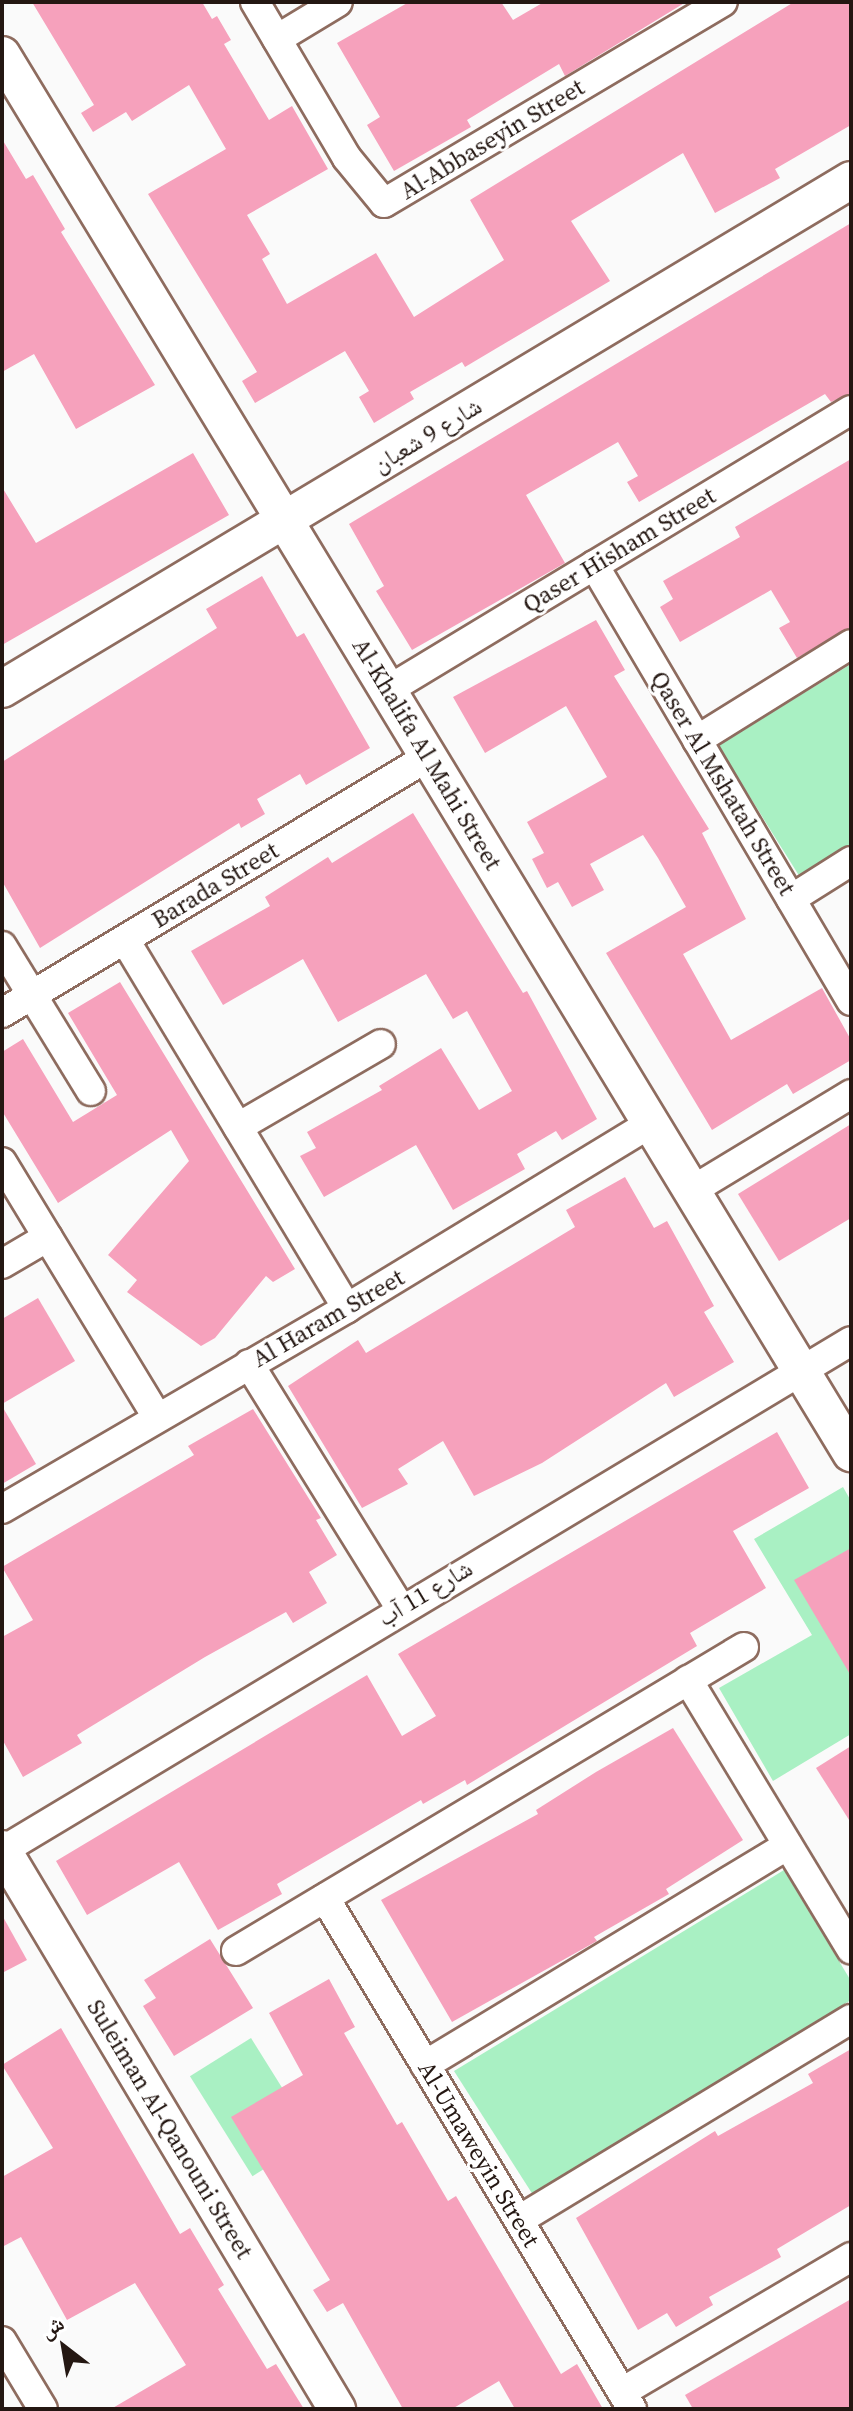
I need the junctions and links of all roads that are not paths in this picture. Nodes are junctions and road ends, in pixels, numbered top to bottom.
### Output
1 (255, 2) edge
2 (338, 2) edge
3 (723, 2) edge
4 (277, 39) junction
5 (2, 55) edge
6 (851, 180) edge
7 (851, 410) edge
8 (285, 520) junction
9 (594, 565) junction
10 (851, 644) edge
11 (2, 689) edge
12 (388, 690) junction
13 (697, 740) junction
14 (428, 757) junction
15 (851, 861) edge
16 (791, 899) junction
17 (125, 940) junction
18 (2, 946) edge
19 (32, 995) junction
20 (851, 1001) edge
21 (2, 1013) edge
22 (381, 1044) dead end
23 (91, 1091) dead end
24 (851, 1094) edge
25 (651, 1123) junction
26 (238, 1127) junction
27 (2, 1162) edge
28 (691, 1191) junction
29 (48, 1237) junction
30 (2, 1264) edge
31 (347, 1308) junction
32 (851, 1341) edge
33 (249, 1364) junction
34 (801, 1371) junction
35 (157, 1417) junction
36 (851, 1453) edge
37 (2, 1509) edge
38 (400, 1608) junction
39 (744, 1647) dead end
40 (688, 1680) junction
41 (788, 1845) junction
42 (2, 1850) edge
43 (325, 1898) junction
44 (851, 1949) edge
45 (236, 1951) dead end
46 (851, 2019) edge
47 (425, 2065) junction
48 (519, 2220) junction
49 (851, 2257) edge
50 (2, 2341) edge
51 (627, 2400) edge
52 (43, 2409) edge
53 (337, 2409) edge

1 - 4 street, Al-Abbaseyin Street
2 - 4 street
3 - 4 street, Al-Abbaseyin Street
5 - 8 street, Al-Khalifa Al Mahi Street
6 - 8 street, شارع 9 شعبان
7 - 9 street, Qaser Hisham Street
8 - 11 street, شارع 9 شعبان
8 - 12 street, Al-Khalifa Al Mahi Street
9 - 12 street, Qaser Hisham Street
9 - 13 street, Qaser Al Mshatah Street
10 - 13 street
12 - 14 street, Al-Khalifa Al Mahi Street
13 - 16 street, Qaser Al Mshatah Street
14 - 17 street, Barada Street
14 - 25 street, Al-Khalifa Al Mahi Street
15 - 16 street
16 - 20 street, Qaser Al Mshatah Street
17 - 19 street, Barada Street
17 - 26 street
18 - 19 street
19 - 21 street, Barada Street
19 - 23 street
22 - 26 street
24 - 28 street
25 - 28 street, Al-Khalifa Al Mahi Street
25 - 31 street, Al Haram Street
26 - 31 street
27 - 29 street
28 - 34 street, Al-Khalifa Al Mahi Street
29 - 30 street
29 - 35 street
31 - 33 street, Al Haram Street
32 - 34 street, شارع 11 آب
33 - 35 street, Al Haram Street
33 - 38 street
34 - 36 street, Al-Khalifa Al Mahi Street
34 - 38 street, شارع 11 آب
35 - 37 street, Al Haram Street
38 - 42 street, شارع 11 آب
39 - 40 street
40 - 41 street
40 - 43 street
41 - 44 street
41 - 47 street
42 - 53 street, Suleiman Al-Qanouni Street
43 - 45 street
43 - 47 street, Al-Umaweyin Street
46 - 48 street
47 - 48 street, Al-Umaweyin Street
48 - 51 street, Al-Umaweyin Street
49 - 51 street
50 - 52 street

